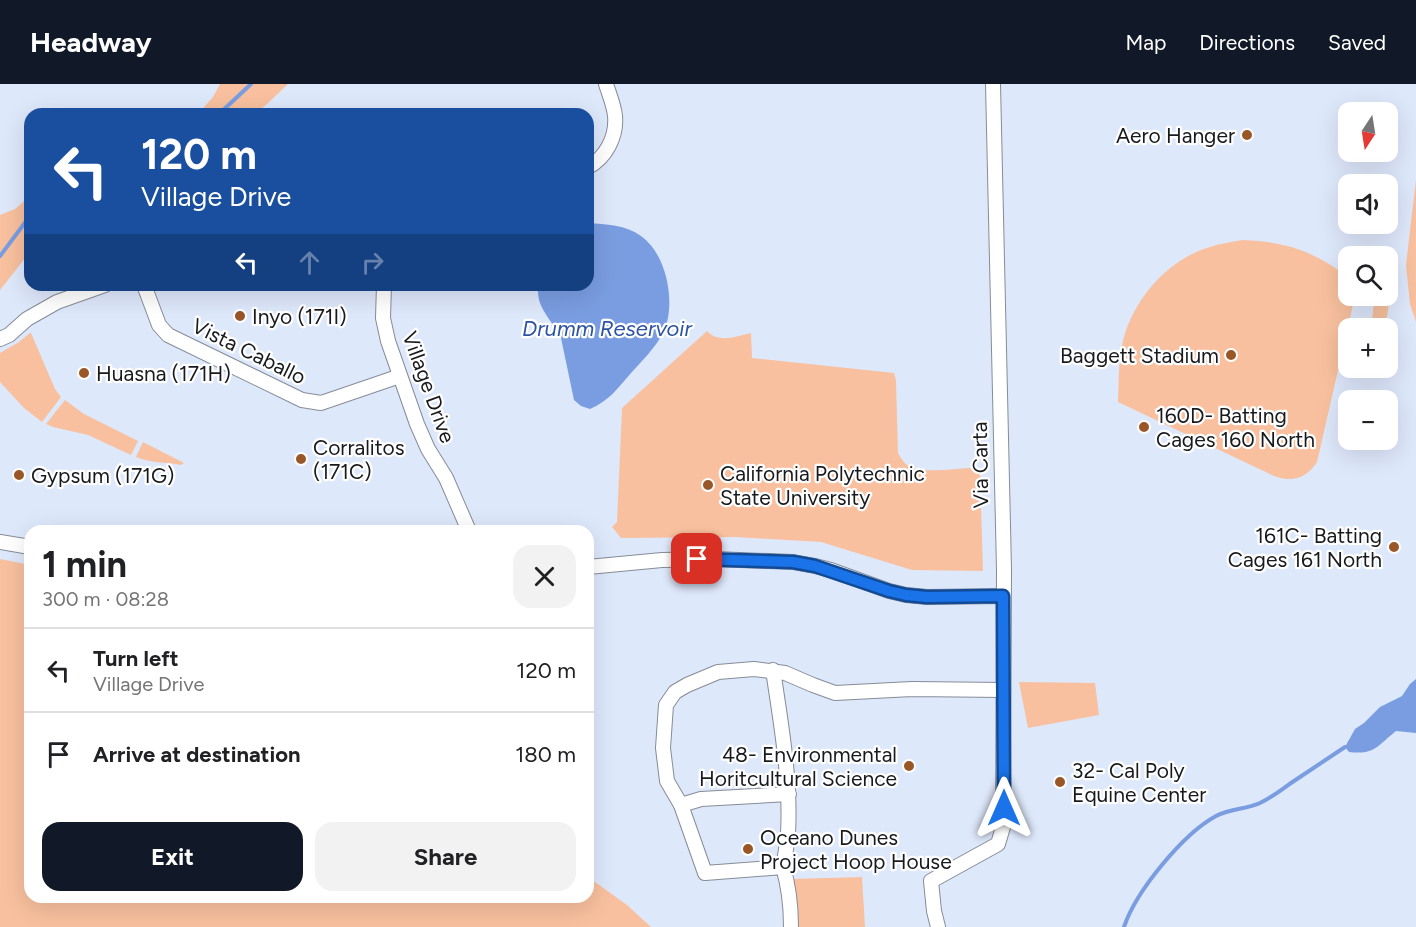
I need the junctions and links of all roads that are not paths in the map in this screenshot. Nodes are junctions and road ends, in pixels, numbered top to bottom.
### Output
1 (606, 84) edge
2 (993, 84) edge
3 (594, 164) edge
4 (88, 291) edge
5 (146, 291) edge
6 (384, 291) edge
7 (0, 339) edge
8 (400, 376) junction
9 (466, 525) edge
10 (0, 542) edge
11 (24, 546) edge
12 (594, 566) edge
13 (1003, 596) junction
14 (773, 670) junction
15 (1003, 690) junction
16 (789, 794) junction
17 (681, 806) junction
18 (783, 867) junction
19 (791, 927) edge
20 (938, 927) edge

1 - 3 street
2 - 13 street, Via Carta
4 - 7 street
5 - 8 street, Vista Caballo
6 - 8 street, Village Drive
8 - 9 street, Village Drive
10 - 11 street
12 - 13 street
13 - 15 street, Via Carta
14 - 15 street
14 - 16 street
14 - 17 street
15 - 20 street, Via Carta
16 - 17 street
16 - 18 street
17 - 18 street
18 - 19 street

